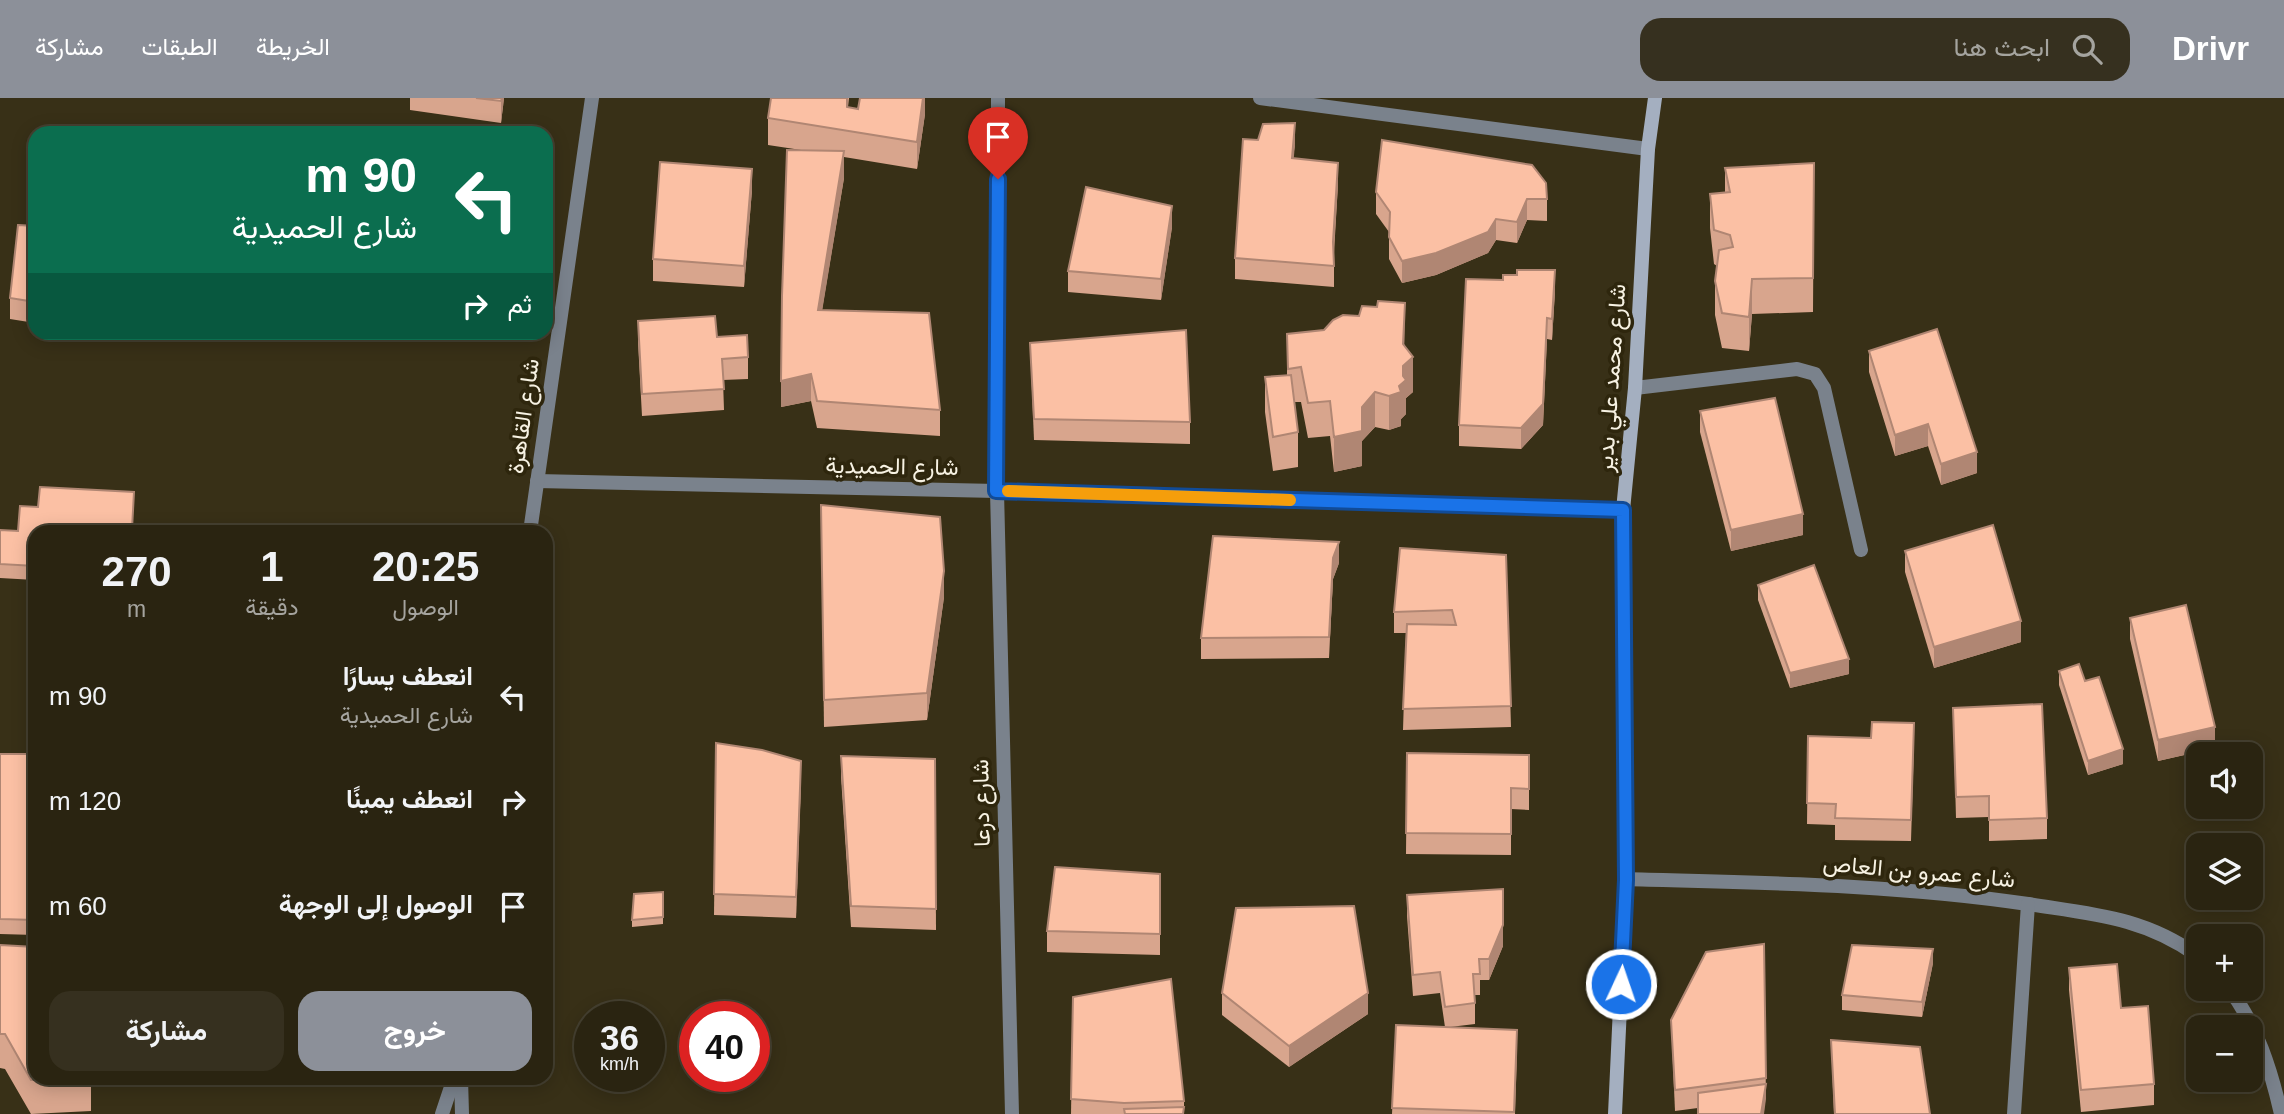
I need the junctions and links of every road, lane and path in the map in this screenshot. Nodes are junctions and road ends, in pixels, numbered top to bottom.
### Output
1 (592, 98) edge
2 (998, 98) edge
3 (1260, 98) edge
4 (1655, 98) edge
5 (1648, 149) junction
6 (1635, 388) junction
7 (537, 481) junction
8 (996, 491) junction
9 (1623, 510) junction
10 (531, 525) edge
11 (1861, 550) dead end
12 (1626, 880) junction
13 (2028, 904) junction
14 (2186, 947) edge
15 (2235, 1001) edge
16 (452, 1085) edge
17 (461, 1085) edge
18 (442, 1114) edge
19 (463, 1114) edge
20 (1012, 1114) edge
21 (1615, 1114) edge
22 (2014, 1114) edge
23 (2281, 1114) edge

1 - 7 street, شارع القاهرة
2 - 8 street, شارع درعا
3 - 5 street
4 - 5 street, شارع محمد علي بدير
5 - 6 street, شارع محمد علي بدير
6 - 9 street, شارع محمد علي بدير
6 - 11 street
7 - 8 street, شارع الحميدية
7 - 10 street, شارع القاهرة
8 - 9 street, شارع الحميدية
8 - 20 street, شارع درعا
9 - 12 street, شارع محمد علي بدير
12 - 13 street, شارع عمرو بن العاص
12 - 21 street, شارع محمد علي بدير
13 - 14 street, شارع عمرو بن العاص
13 - 22 street
15 - 23 street
16 - 18 street
17 - 19 street

